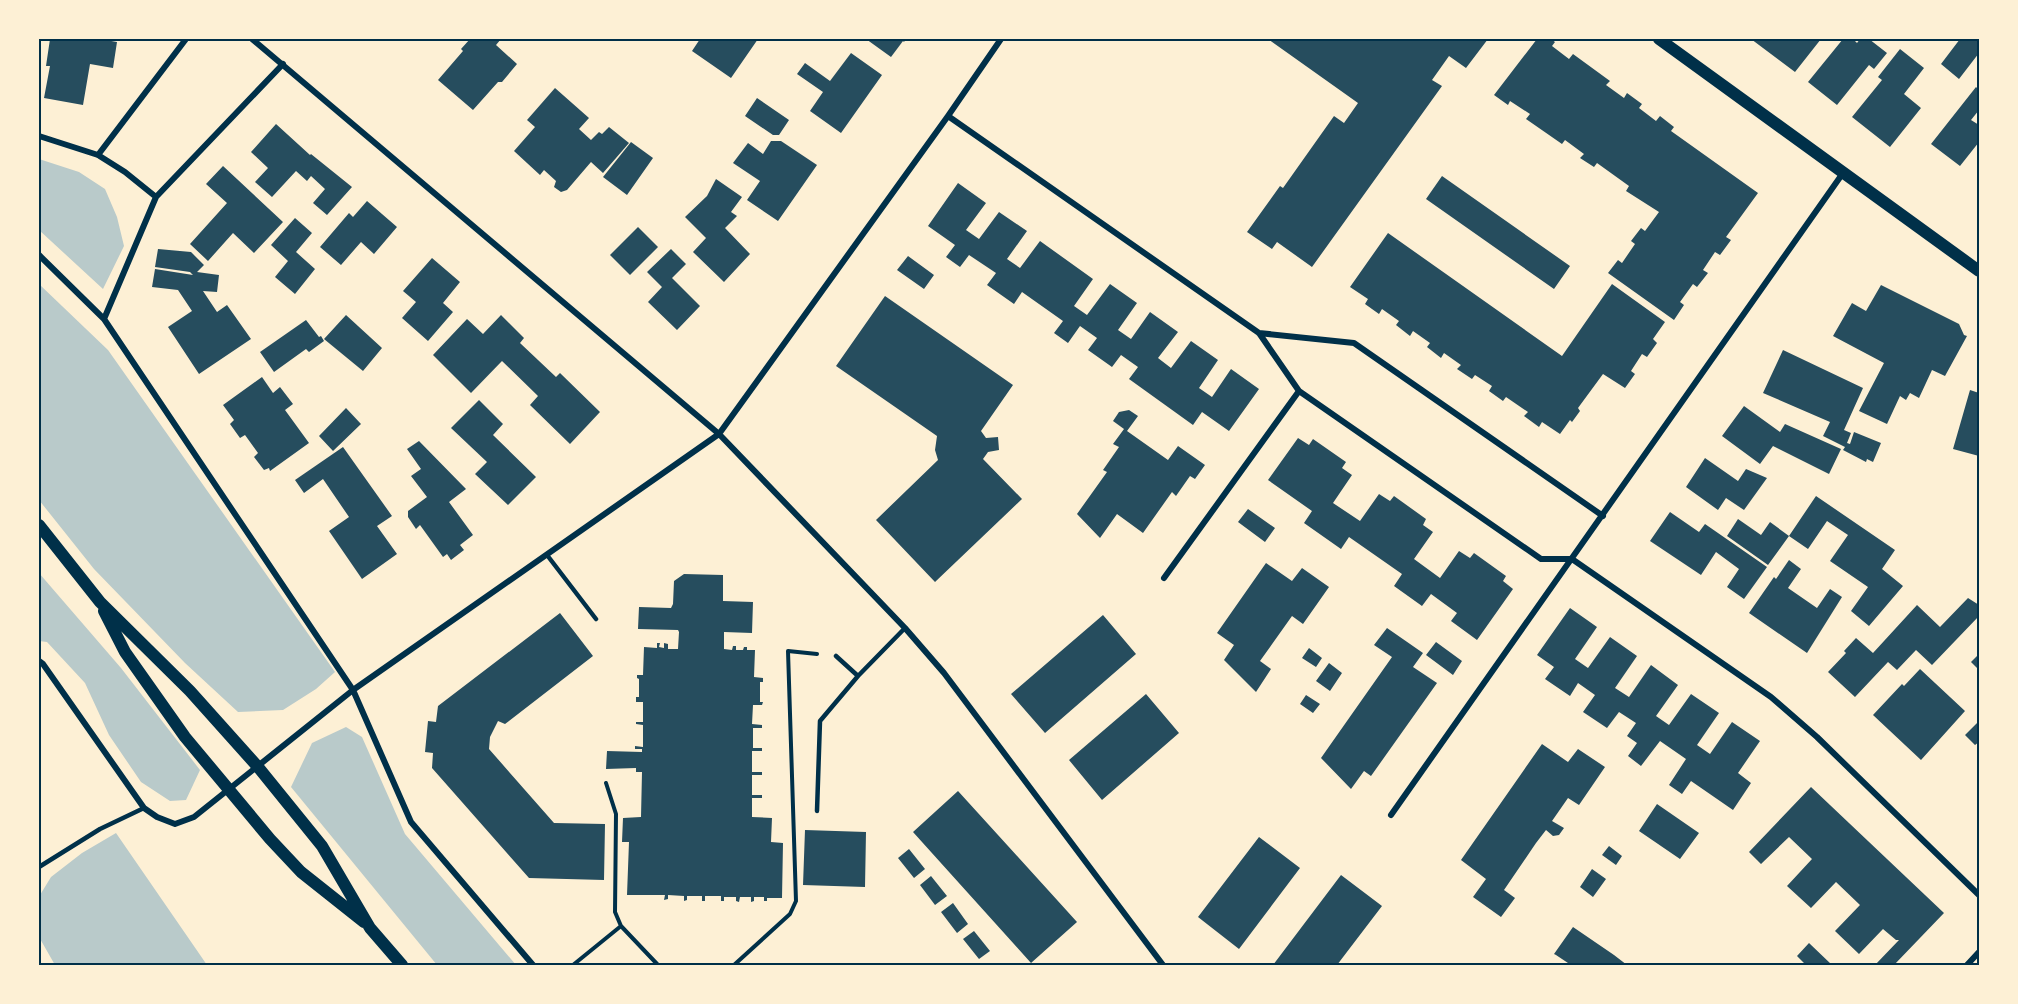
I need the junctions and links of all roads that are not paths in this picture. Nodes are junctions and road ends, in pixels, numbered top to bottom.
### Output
1 (186, 39) edge
2 (252, 39) edge
3 (1001, 39) edge
4 (1659, 39) edge
5 (283, 64) junction
6 (948, 116) junction
7 (39, 136) edge
8 (98, 155) junction
9 (1843, 173) junction
10 (156, 197) junction
11 (39, 255) edge
12 (1979, 271) edge
13 (104, 319) junction
14 (1259, 333) junction
15 (1299, 391) junction
16 (719, 434) junction
17 (1603, 516) junction
18 (39, 525) edge
19 (547, 555) junction
20 (1572, 559) junction
21 (1164, 578) dead end
22 (100, 602) junction
23 (596, 619) dead end
24 (904, 628) junction
25 (836, 656) road end
26 (39, 661) edge
27 (858, 676) junction
28 (353, 690) junction
29 (258, 767) junction
30 (229, 790) junction
31 (144, 808) junction
32 (817, 811) dead end
33 (1390, 815) dead end
34 (39, 867) edge
35 (1979, 895) edge
36 (370, 928) junction
37 (1979, 952) edge
38 (402, 965) edge
39 (533, 965) edge
40 (1163, 965) edge
41 (1967, 965) edge

1 - 8 street
2 - 5 street
3 - 6 street
4 - 9 main road
5 - 10 street
5 - 16 street
6 - 14 street
6 - 16 street
7 - 8 street
8 - 10 street
9 - 12 main road
9 - 17 street
10 - 13 street
11 - 13 street
13 - 28 street
14 - 15 street
14 - 17 street
15 - 20 street
15 - 21 street
16 - 19 street
16 - 24 street
17 - 20 street
18 - 22 main road
19 - 23 lane
19 - 28 street
20 - 33 street
20 - 35 street
22 - 29 main road
22 - 30 main road
24 - 27 lane
24 - 40 street
25 - 27 lane
26 - 31 street
27 - 32 lane
28 - 29 street
28 - 39 street
29 - 30 street
29 - 36 main road
30 - 31 street
30 - 36 main road
31 - 34 lane
36 - 38 main road
37 - 41 street

